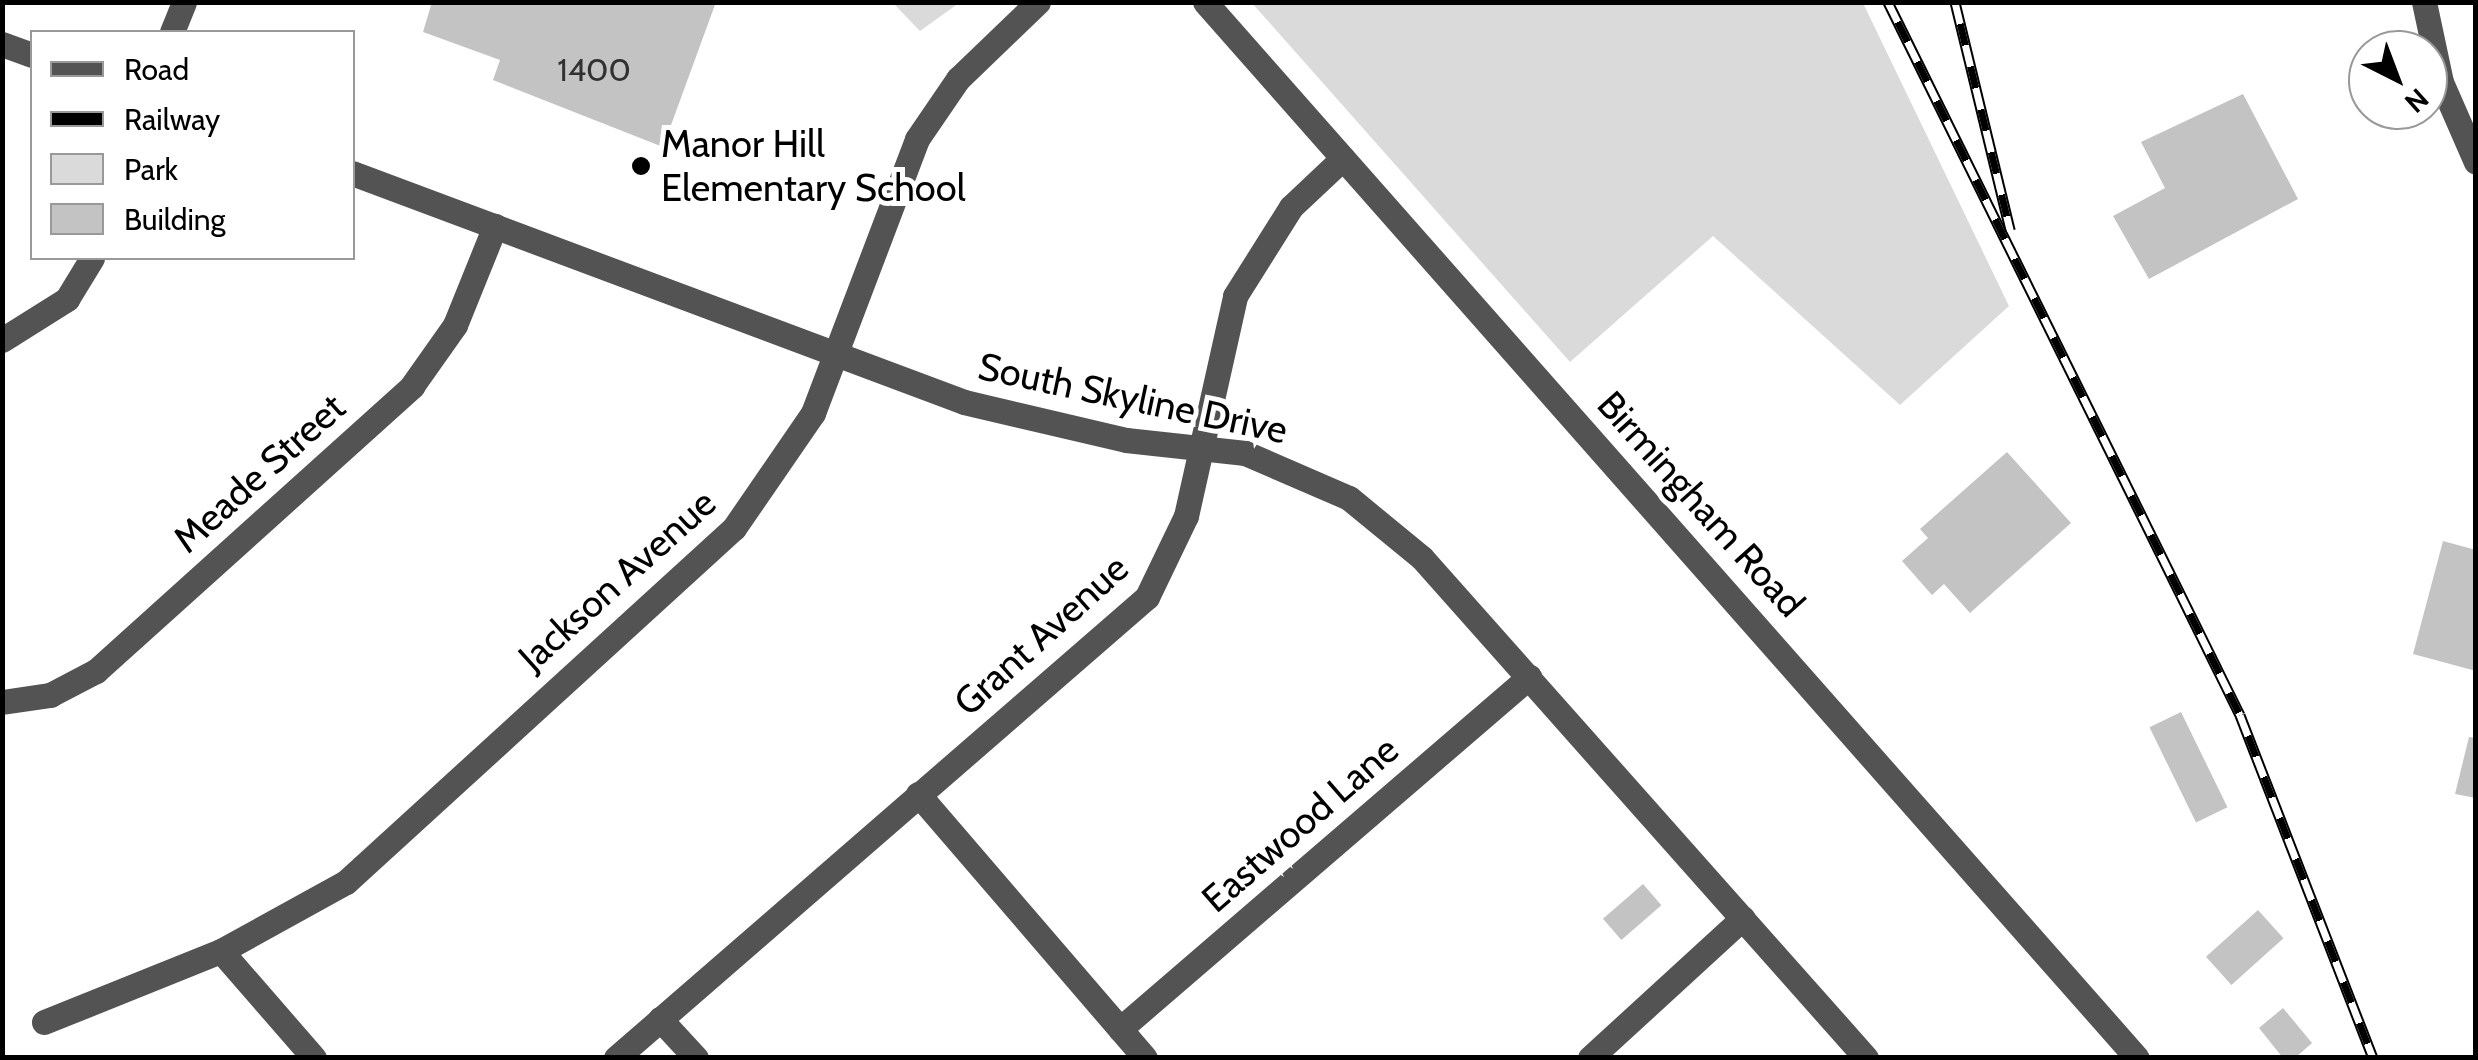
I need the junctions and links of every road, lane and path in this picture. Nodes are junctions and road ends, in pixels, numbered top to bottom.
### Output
1 (184, 2) edge
2 (1038, 2) edge
3 (1205, 2) edge
4 (2424, 2) edge
5 (173, 30) edge
6 (2, 44) edge
7 (30, 54) edge
8 (1343, 158) junction
9 (2476, 162) edge
10 (355, 174) edge
11 (496, 226) junction
12 (91, 260) edge
13 (2, 340) edge
14 (835, 353) junction
15 (1199, 448) junction
16 (1529, 677) junction
17 (2, 702) edge
18 (918, 794) junction
19 (1744, 918) junction
20 (221, 951) junction
21 (660, 1018) junction
22 (44, 1022) dead end
23 (1120, 1028) junction
24 (314, 1058) edge
25 (616, 1058) edge
26 (696, 1058) edge
27 (1145, 1058) edge
28 (1590, 1058) edge
29 (1866, 1058) edge
30 (2137, 1058) edge

1 - 5 street
2 - 14 street, Jackson Avenue
3 - 8 street, Birmingham Road
4 - 9 street
6 - 7 street
8 - 15 street, Grant Avenue
8 - 30 street, Birmingham Road
10 - 11 street, South Skyline Drive
11 - 14 street, South Skyline Drive
11 - 17 street, Meade Street
12 - 13 street
14 - 15 street, South Skyline Drive
14 - 20 street, Jackson Avenue
15 - 16 street, South Skyline Drive
15 - 18 street, Grant Avenue
16 - 19 street, South Skyline Drive
16 - 23 street, Eastwood Lane
18 - 21 street, Grant Avenue
18 - 23 street
19 - 28 street
19 - 29 street, South Skyline Drive
20 - 22 street, Jackson Avenue
20 - 24 street
21 - 25 street, Grant Avenue
21 - 26 street
23 - 27 street

